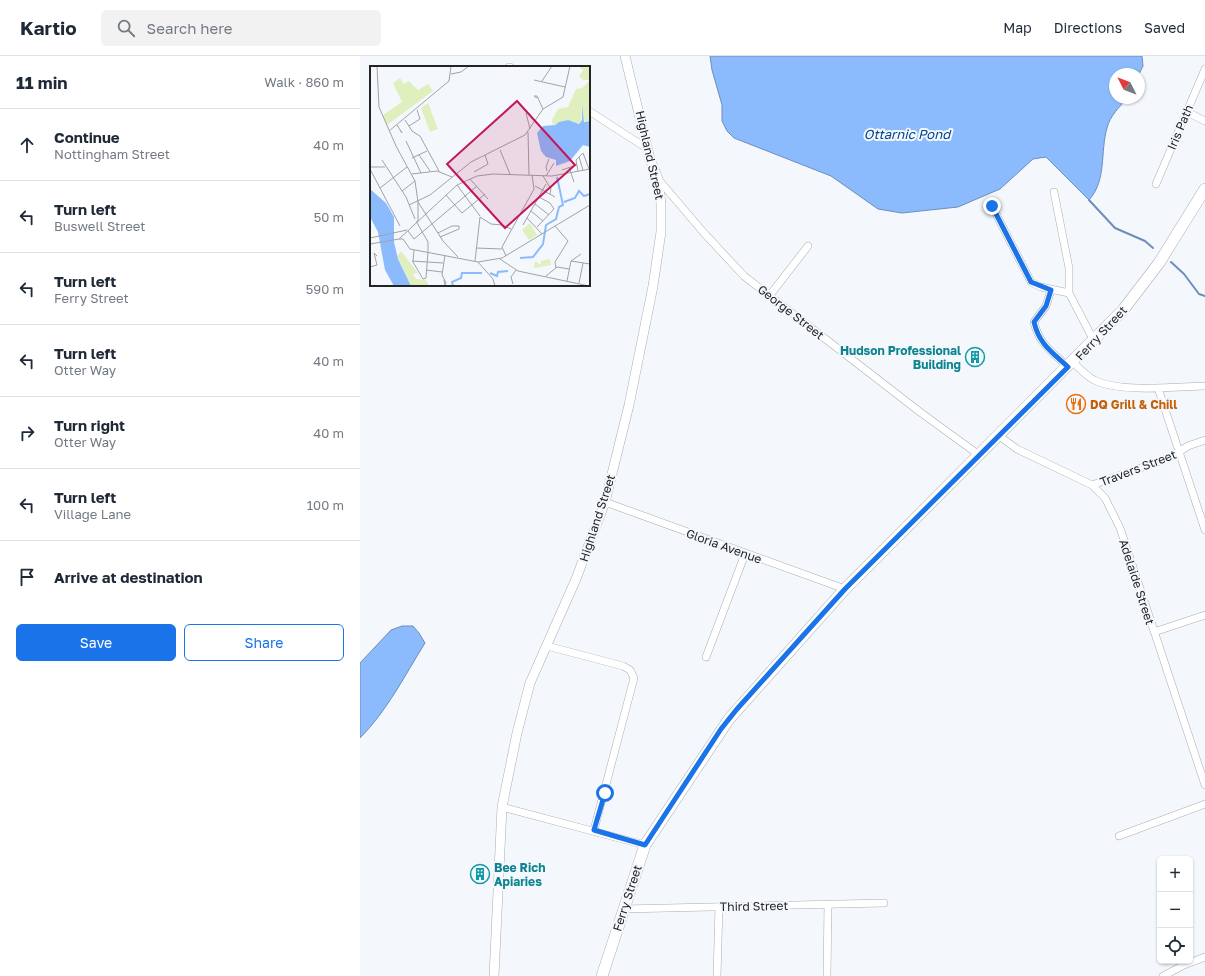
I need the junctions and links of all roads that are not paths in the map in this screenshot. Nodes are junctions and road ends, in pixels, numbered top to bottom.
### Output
1 (625, 56) edge
2 (1205, 69) edge
3 (590, 112) edge
4 (1187, 112) junction
5 (1205, 121) edge
6 (648, 149) junction
7 (658, 179) junction
8 (1156, 184) dead end
9 (1205, 189) edge
10 (1054, 192) dead end
11 (992, 206) dead end
12 (808, 246) dead end
13 (1051, 290) junction
14 (1069, 293) junction
15 (770, 295) junction
16 (1094, 341) junction
17 (1071, 364) junction
18 (1205, 386) edge
19 (1158, 388) junction
20 (999, 436) junction
21 (1205, 440) edge
22 (1179, 453) junction
23 (979, 455) junction
24 (1092, 485) junction
25 (605, 502) junction
26 (1203, 520) edge
27 (1205, 530) edge
28 (745, 554) junction
29 (845, 589) junction
30 (1205, 615) edge
31 (1154, 632) junction
32 (546, 646) junction
33 (706, 658) dead end
34 (1205, 785) edge
35 (1205, 804) edge
36 (502, 807) junction
37 (594, 830) junction
38 (1119, 836) dead end
39 (645, 845) junction
40 (884, 903) dead end
41 (828, 904) junction
42 (719, 907) junction
43 (624, 909) junction
44 (1205, 957) edge
45 (494, 976) edge
46 (602, 976) edge
47 (717, 976) edge
48 (827, 976) edge
49 (1163, 976) edge

1 - 6 street, Highland Street
2 - 4 street, Iris Path
3 - 6 street
4 - 5 street
4 - 8 street, Iris Path
6 - 7 street, Highland Street
7 - 15 street, George Street
7 - 25 street, Highland Street
9 - 16 main road, Ferry Street
10 - 14 street
11 - 13 street
12 - 15 street
13 - 14 street
13 - 17 street
14 - 16 street
15 - 23 street, George Street
16 - 17 main road, Ferry Street
17 - 19 street
17 - 20 main road, Ferry Street
18 - 19 street
19 - 22 street
20 - 23 main road, Ferry Street
20 - 24 street, Adelaide Street
21 - 22 street, Travers Street
22 - 24 street, Travers Street
22 - 26 street
23 - 29 main road, Ferry Street
24 - 31 street, Adelaide Street
25 - 28 street, Gloria Avenue
25 - 32 street, Highland Street
26 - 27 street
28 - 29 street, Gloria Avenue
28 - 33 street
29 - 39 main road, Ferry Street
30 - 31 street
31 - 34 street, Adelaide Street
32 - 36 street, Highland Street
32 - 37 street
35 - 38 street
36 - 37 street
36 - 45 street, Highland Street
37 - 39 street
39 - 43 main road, Ferry Street
40 - 41 street, Third Street
41 - 42 street, Third Street
41 - 48 street
42 - 43 street, Third Street
42 - 47 street
43 - 46 main road, Ferry Street
44 - 49 street

